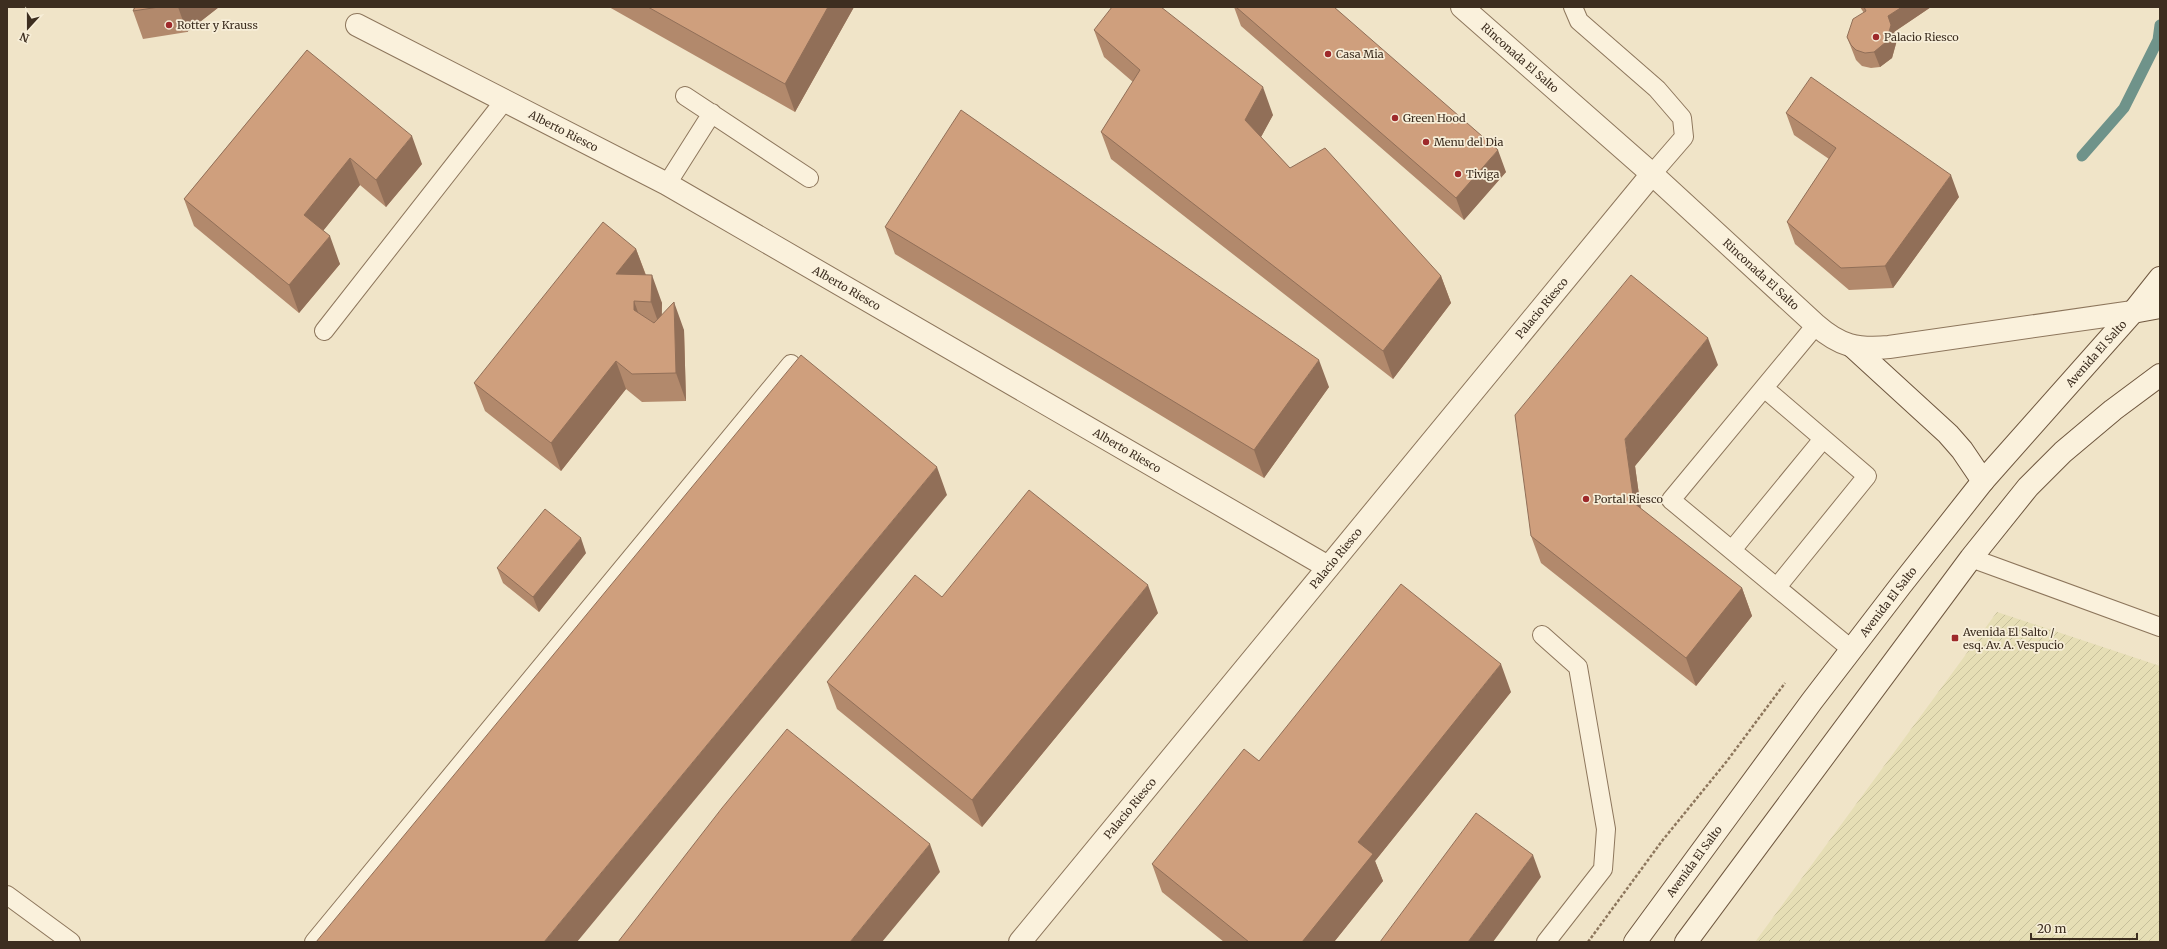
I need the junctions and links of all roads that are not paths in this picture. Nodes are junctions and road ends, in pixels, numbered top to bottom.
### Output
1 (1462, 7) edge
2 (1561, 7) edge
3 (1576, 14) edge
4 (357, 25) dead end
5 (685, 96) dead end
6 (505, 100) junction
7 (712, 113) junction
8 (1652, 174) junction
9 (809, 178) dead end
10 (667, 184) junction
11 (2160, 278) edge
12 (2160, 307) edge
13 (2132, 312) junction
14 (1816, 325) junction
15 (324, 331) dead end
16 (1853, 347) junction
17 (791, 364) edge
18 (2160, 375) edge
19 (1764, 388) junction
20 (1823, 438) junction
21 (1983, 481) junction
22 (1732, 550) junction
23 (1971, 558) junction
24 (1328, 567) junction
25 (1777, 587) junction
26 (2160, 627) edge
27 (1542, 635) dead end
28 (1851, 649) junction
29 (7, 895) edge
30 (71, 942) edge
31 (314, 942) edge
32 (1020, 942) edge
33 (1546, 942) edge
34 (1635, 942) edge
35 (1686, 942) edge

1 - 8 street, Rinconada El Salto
2 - 3 lane
3 - 8 lane
4 - 6 street, Alberto Riesco
5 - 7 lane
6 - 10 street, Alberto Riesco
6 - 15 lane
7 - 9 lane
7 - 10 lane
8 - 14 street, Rinconada El Salto
8 - 24 street, Palacio Riesco
10 - 24 street, Alberto Riesco
11 - 13 street, Avenida El Salto
12 - 13 street, Rinconada El Salto
13 - 16 street, Rinconada El Salto
13 - 21 street, Avenida El Salto
14 - 16 street, Rinconada El Salto
14 - 19 lane
16 - 21 street
17 - 31 lane
18 - 23 street
19 - 20 lane
19 - 22 lane
20 - 22 lane
20 - 25 lane
21 - 28 street, Avenida El Salto
22 - 25 lane
23 - 26 lane
23 - 35 street
24 - 32 street, Palacio Riesco
25 - 28 lane
27 - 33 lane
28 - 34 street, Avenida El Salto
29 - 30 lane

